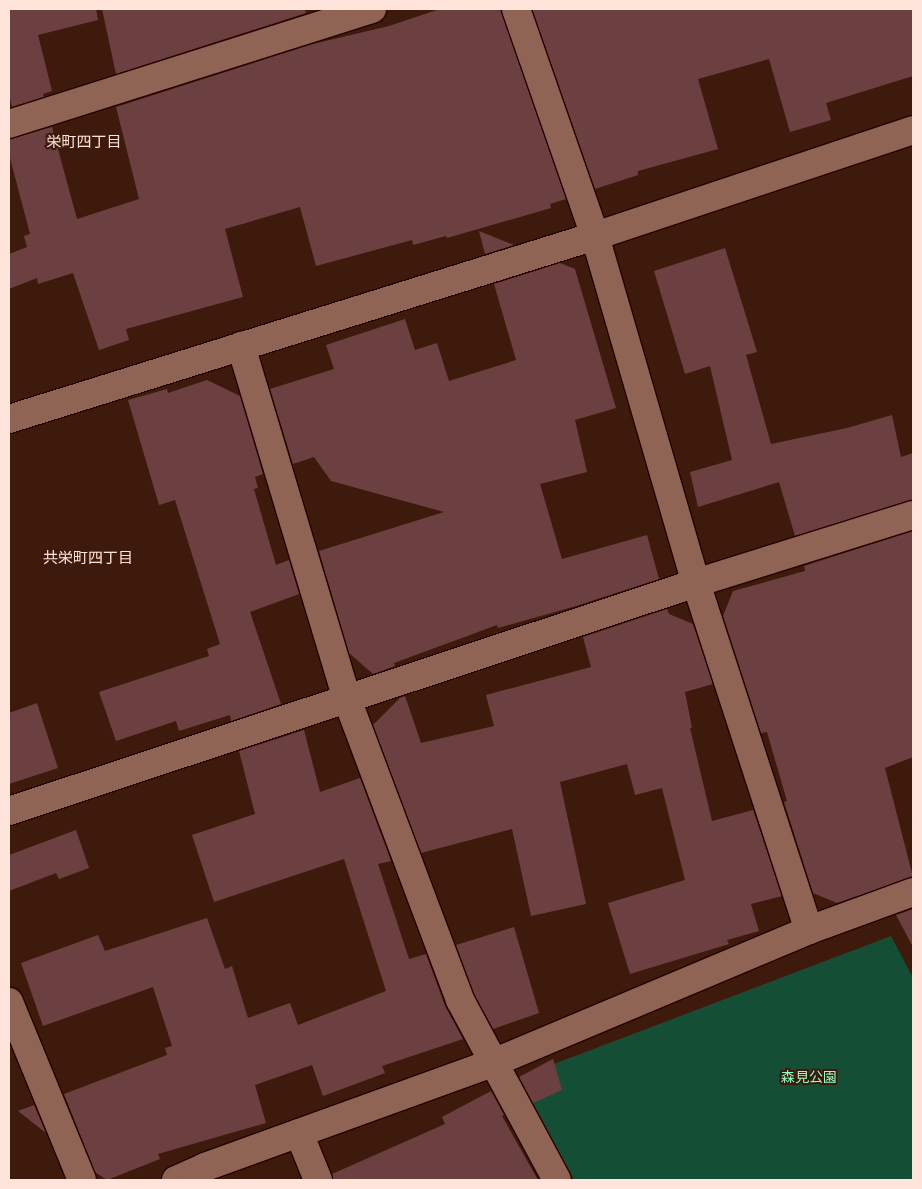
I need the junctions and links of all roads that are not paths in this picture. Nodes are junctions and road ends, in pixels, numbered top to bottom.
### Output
1 (372, 9) edge
2 (516, 9) edge
3 (9, 124) edge
4 (913, 130) edge
5 (595, 236) junction
6 (241, 346) junction
7 (9, 419) edge
8 (913, 515) edge
9 (696, 583) junction
10 (347, 699) junction
11 (9, 811) edge
12 (913, 892) edge
13 (809, 930) junction
14 (9, 1002) edge
15 (493, 1063) junction
16 (299, 1133) junction
17 (82, 1180) edge
18 (176, 1180) edge
19 (318, 1180) edge
20 (557, 1180) edge

1 - 3 street
2 - 5 street
4 - 5 street
5 - 6 street
5 - 9 street
6 - 7 street
6 - 10 street
8 - 9 street
9 - 10 street
9 - 13 street
10 - 11 street
10 - 15 street
12 - 13 street
13 - 15 street
14 - 17 street
15 - 16 street
15 - 20 street
16 - 18 street
16 - 19 street

